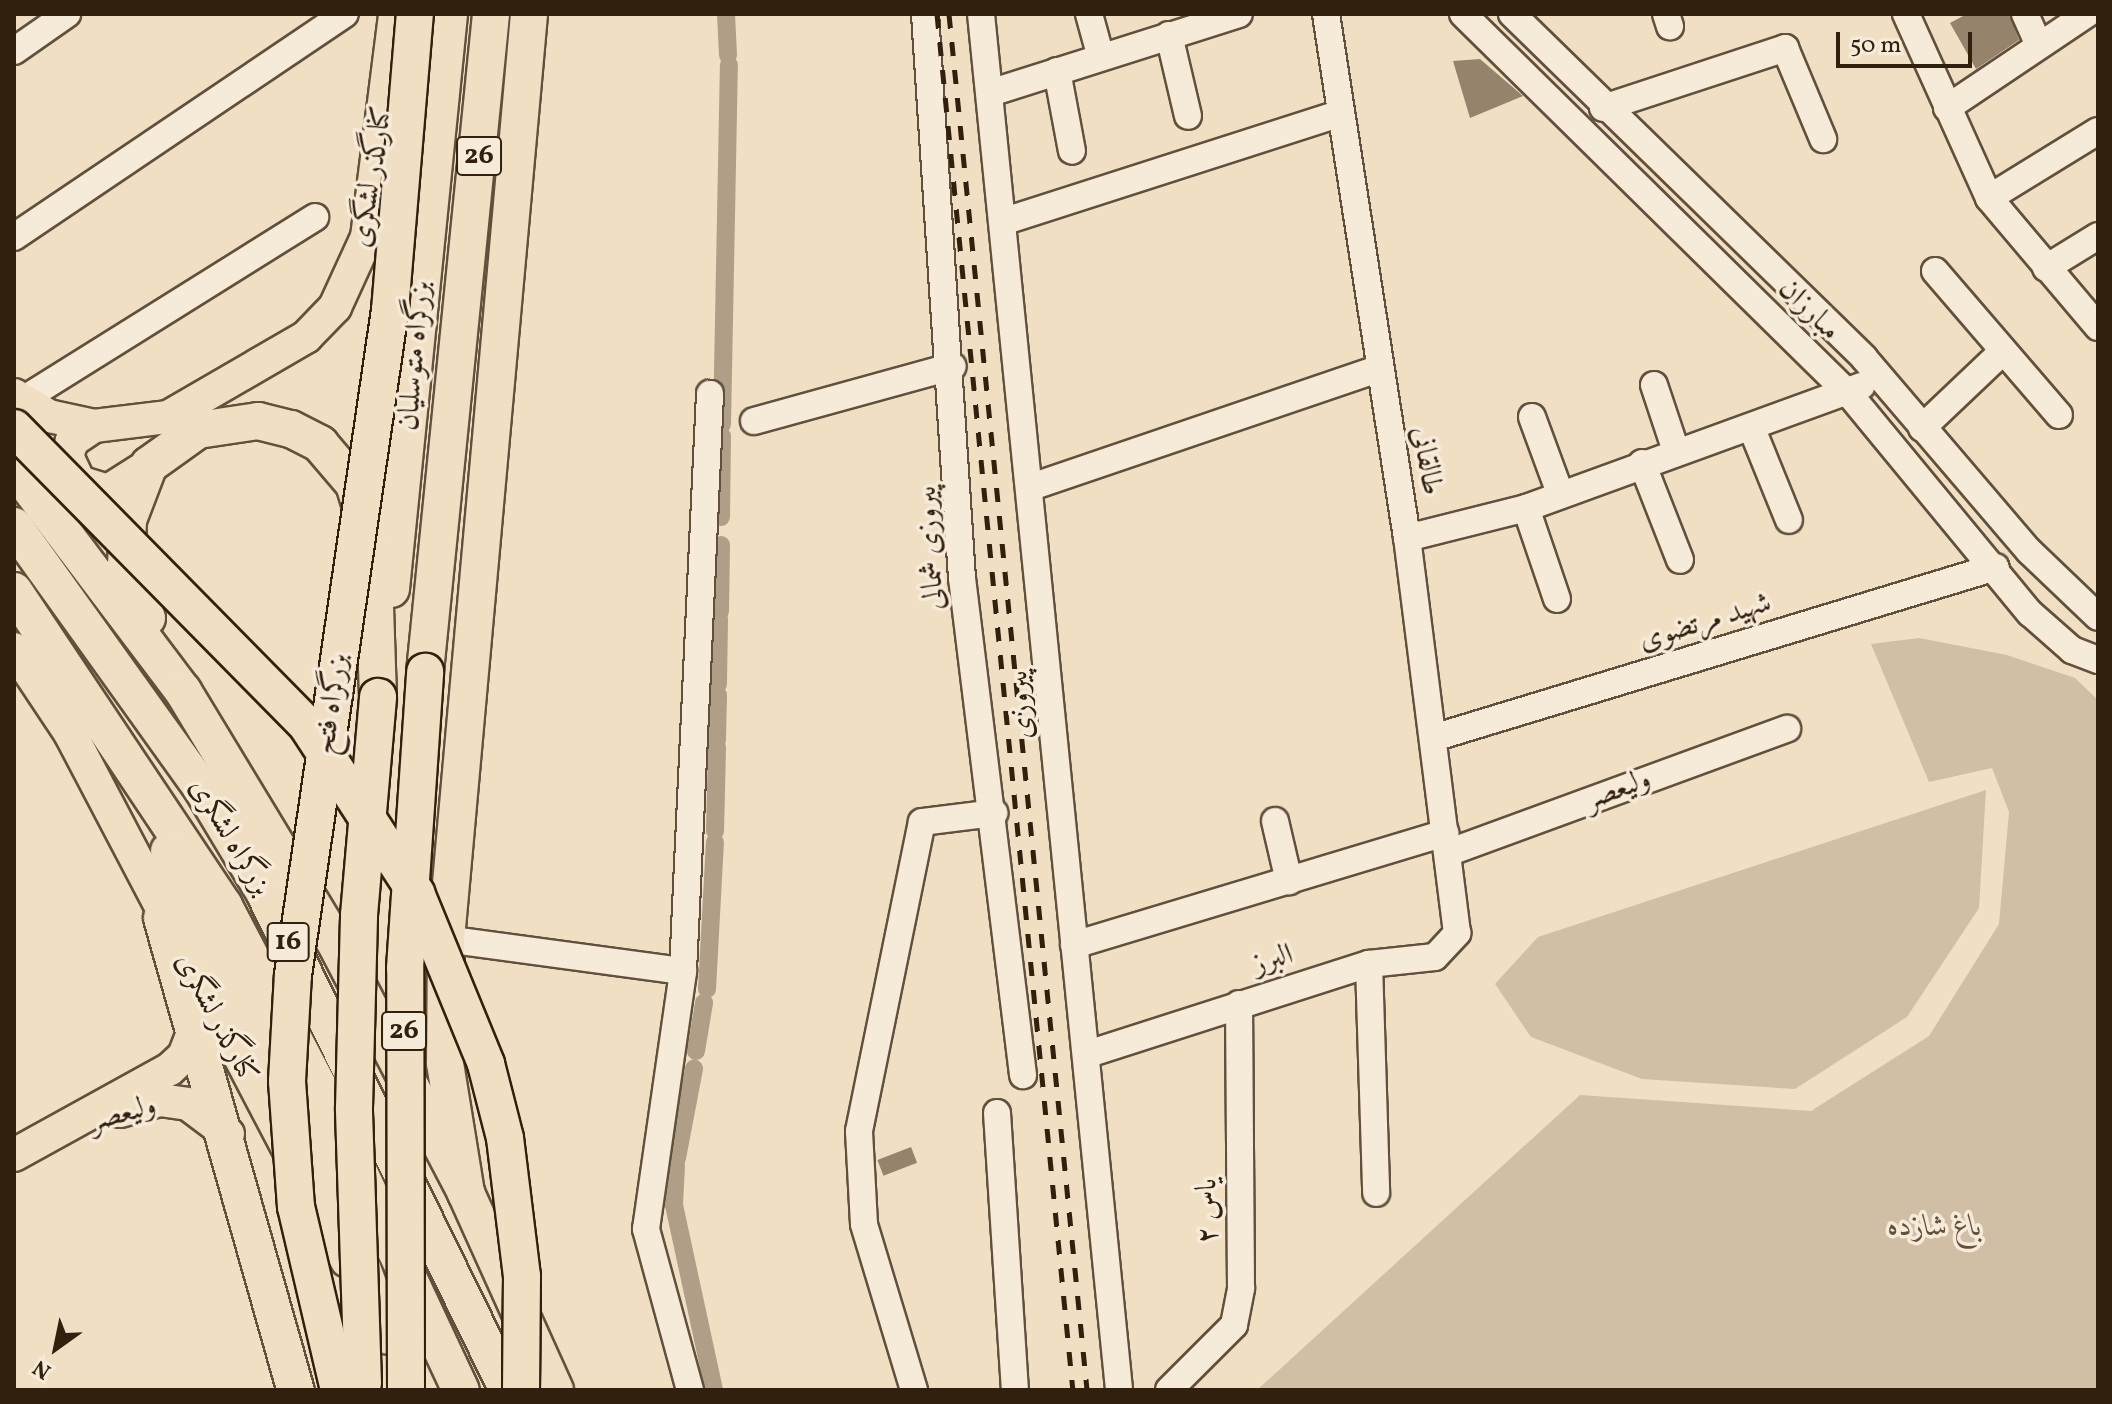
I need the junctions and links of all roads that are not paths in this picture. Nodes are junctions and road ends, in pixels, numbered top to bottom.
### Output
1 (67, 14) edge
2 (345, 14) edge
3 (395, 14) edge
4 (415, 14) edge
5 (449, 14) edge
6 (491, 14) edge
7 (529, 14) edge
8 (925, 14) edge
9 (981, 14) edge
10 (1089, 14) edge
11 (1239, 14) edge
12 (1326, 14) edge
13 (1463, 14) edge
14 (1512, 14) edge
15 (1906, 14) edge
16 (2025, 14) edge
17 (2087, 14) edge
18 (1194, 20) edge
19 (1169, 35) junction
20 (2038, 43) junction
21 (14, 51) edge
22 (1100, 54) junction
23 (1057, 71) junction
24 (990, 93) junction
25 (1603, 108) junction
26 (1947, 108) junction
27 (1341, 113) junction
28 (1188, 116) dead end
29 (2098, 131) edge
30 (1823, 139) dead end
31 (1072, 151) dead end
32 (1989, 198) junction
33 (315, 217) dead end
34 (1005, 221) junction
35 (2098, 236) edge
36 (14, 237) edge
37 (2046, 268) junction
38 (1935, 271) dead end
39 (2098, 327) edge
40 (2002, 352) junction
41 (953, 366) junction
42 (1378, 369) junction
43 (1876, 373) junction
44 (1654, 385) dead end
45 (710, 394) dead end
46 (1850, 395) junction
47 (16, 408) edge
48 (2059, 415) dead end
49 (1532, 417) dead end
50 (754, 421) dead end
51 (94, 426) junction
52 (1922, 428) junction
53 (1752, 429) junction
54 (1676, 451) junction
55 (1642, 463) junction
56 (149, 465) junction
57 (14, 467) edge
58 (1034, 486) junction
59 (1560, 493) junction
60 (1526, 508) junction
61 (1789, 520) dead end
62 (14, 526) edge
63 (1407, 538) junction
64 (1680, 560) dead end
65 (1996, 567) junction
66 (14, 591) edge
67 (1557, 599) dead end
68 (2098, 617) edge
69 (14, 649) edge
70 (2098, 660) edge
71 (183, 691) junction
72 (378, 697) junction
73 (1787, 729) dead end
74 (1433, 738) junction
75 (131, 762) junction
76 (994, 813) junction
77 (1275, 821) dead end
78 (1448, 843) junction
79 (1289, 881) junction
80 (162, 918) junction
81 (1457, 919) joint
82 (446, 939) junction
83 (1074, 945) junction
84 (1369, 964) junction
85 (683, 971) junction
86 (1239, 1004) junction
87 (195, 1027) junction
88 (1088, 1054) junction
89 (1023, 1075) dead end
90 (997, 1113) dead end
91 (57, 1133) junction
92 (228, 1134) junction
93 (14, 1155) edge
94 (466, 1193) junction
95 (1376, 1193) dead end
96 (387, 1335) junction
97 (355, 1388) edge
98 (296, 1390) edge
99 (406, 1390) edge
100 (415, 1390) edge
101 (461, 1390) edge
102 (508, 1390) edge
103 (521, 1390) edge
104 (555, 1390) edge
105 (690, 1390) edge
106 (914, 1390) edge
107 (1015, 1390) edge
108 (1119, 1390) edge
109 (1169, 1390) edge

1 - 21 street
2 - 36 street
3 - 51 main road, کنارگذر لشگری
4 - 97 highway, بزرگراه فتح, bridge
5 - 72 highway, بزرگراه متوسلیان / 26
6 - 99 highway, بزرگراه متوسلیان / 26, bridge
7 - 82 highway
8 - 41 street, پیروزی شمالی
9 - 24 street, پیروزی
10 - 22 street
11 - 18 street
12 - 27 street, طالقانی
13 - 46 street, مبارزان
14 - 25 street, مبارزان
15 - 26 street
16 - 20 street
17 - 20 street
18 - 19 street
19 - 22 street
19 - 28 street
20 - 26 street
22 - 23 street
23 - 24 street
23 - 31 street
24 - 34 street, پیروزی
25 - 30 street
25 - 43 street, مبارزان
26 - 32 street
27 - 34 street
27 - 42 street, طالقانی
29 - 32 street
32 - 37 street
33 - 47 street
34 - 58 street, پیروزی
35 - 37 street
37 - 39 street
38 - 40 street
40 - 48 street
40 - 52 street
41 - 50 street
41 - 76 street, پیروزی شمالی
42 - 58 street
42 - 63 street, طالقانی
43 - 46 street
43 - 52 street, مبارزان
44 - 54 street
45 - 85 street
46 - 53 street
46 - 65 street, مبارزان
47 - 51 main road, کنارگذر لشگری
47 - 103 highway, bridge
49 - 59 street
51 - 56 main road
52 - 68 street, مبارزان
53 - 54 street
53 - 61 street
54 - 55 street
55 - 59 street
55 - 64 street
56 - 71 highway
56 - 72 highway
57 - 71 highway
58 - 83 street, پیروزی
59 - 60 street
60 - 63 street
60 - 67 street
62 - 102 highway, بزرگراه لشگری / 16
63 - 74 street, طالقانی
65 - 70 street, مبارزان
65 - 74 street, شهید مرتضوی
66 - 75 highway, بزرگراه لشگری / 16
69 - 80 main road, کنارگذر لشگری
71 - 94 highway
72 - 97 highway, 26, bridge
73 - 78 street, ولیعصر
74 - 78 street, طالقانی
75 - 96 highway
75 - 101 highway, بزرگراه لشگری / 16
76 - 89 street, پیروزی شمالی
76 - 106 street
77 - 79 street
78 - 79 street, ولیعصر
78 - 81 street, طالقانی
79 - 83 street, ولیعصر
80 - 87 highway
80 - 96 main road, کنارگذر لشگری
81 - 84 street, البرز
82 - 85 street
82 - 94 highway
83 - 88 street, پیروزی
84 - 86 street, البرز
84 - 95 street
85 - 105 street
86 - 88 street, البرز
86 - 109 street, یاس ۲
87 - 91 main road, ولیعصر
87 - 92 highway
88 - 108 street, پیروزی
90 - 107 street
91 - 92 main road, ولیعصر
91 - 93 main road, ولیعصر
92 - 98 highway
94 - 104 highway
96 - 100 main road, کنارگذر لشگری

